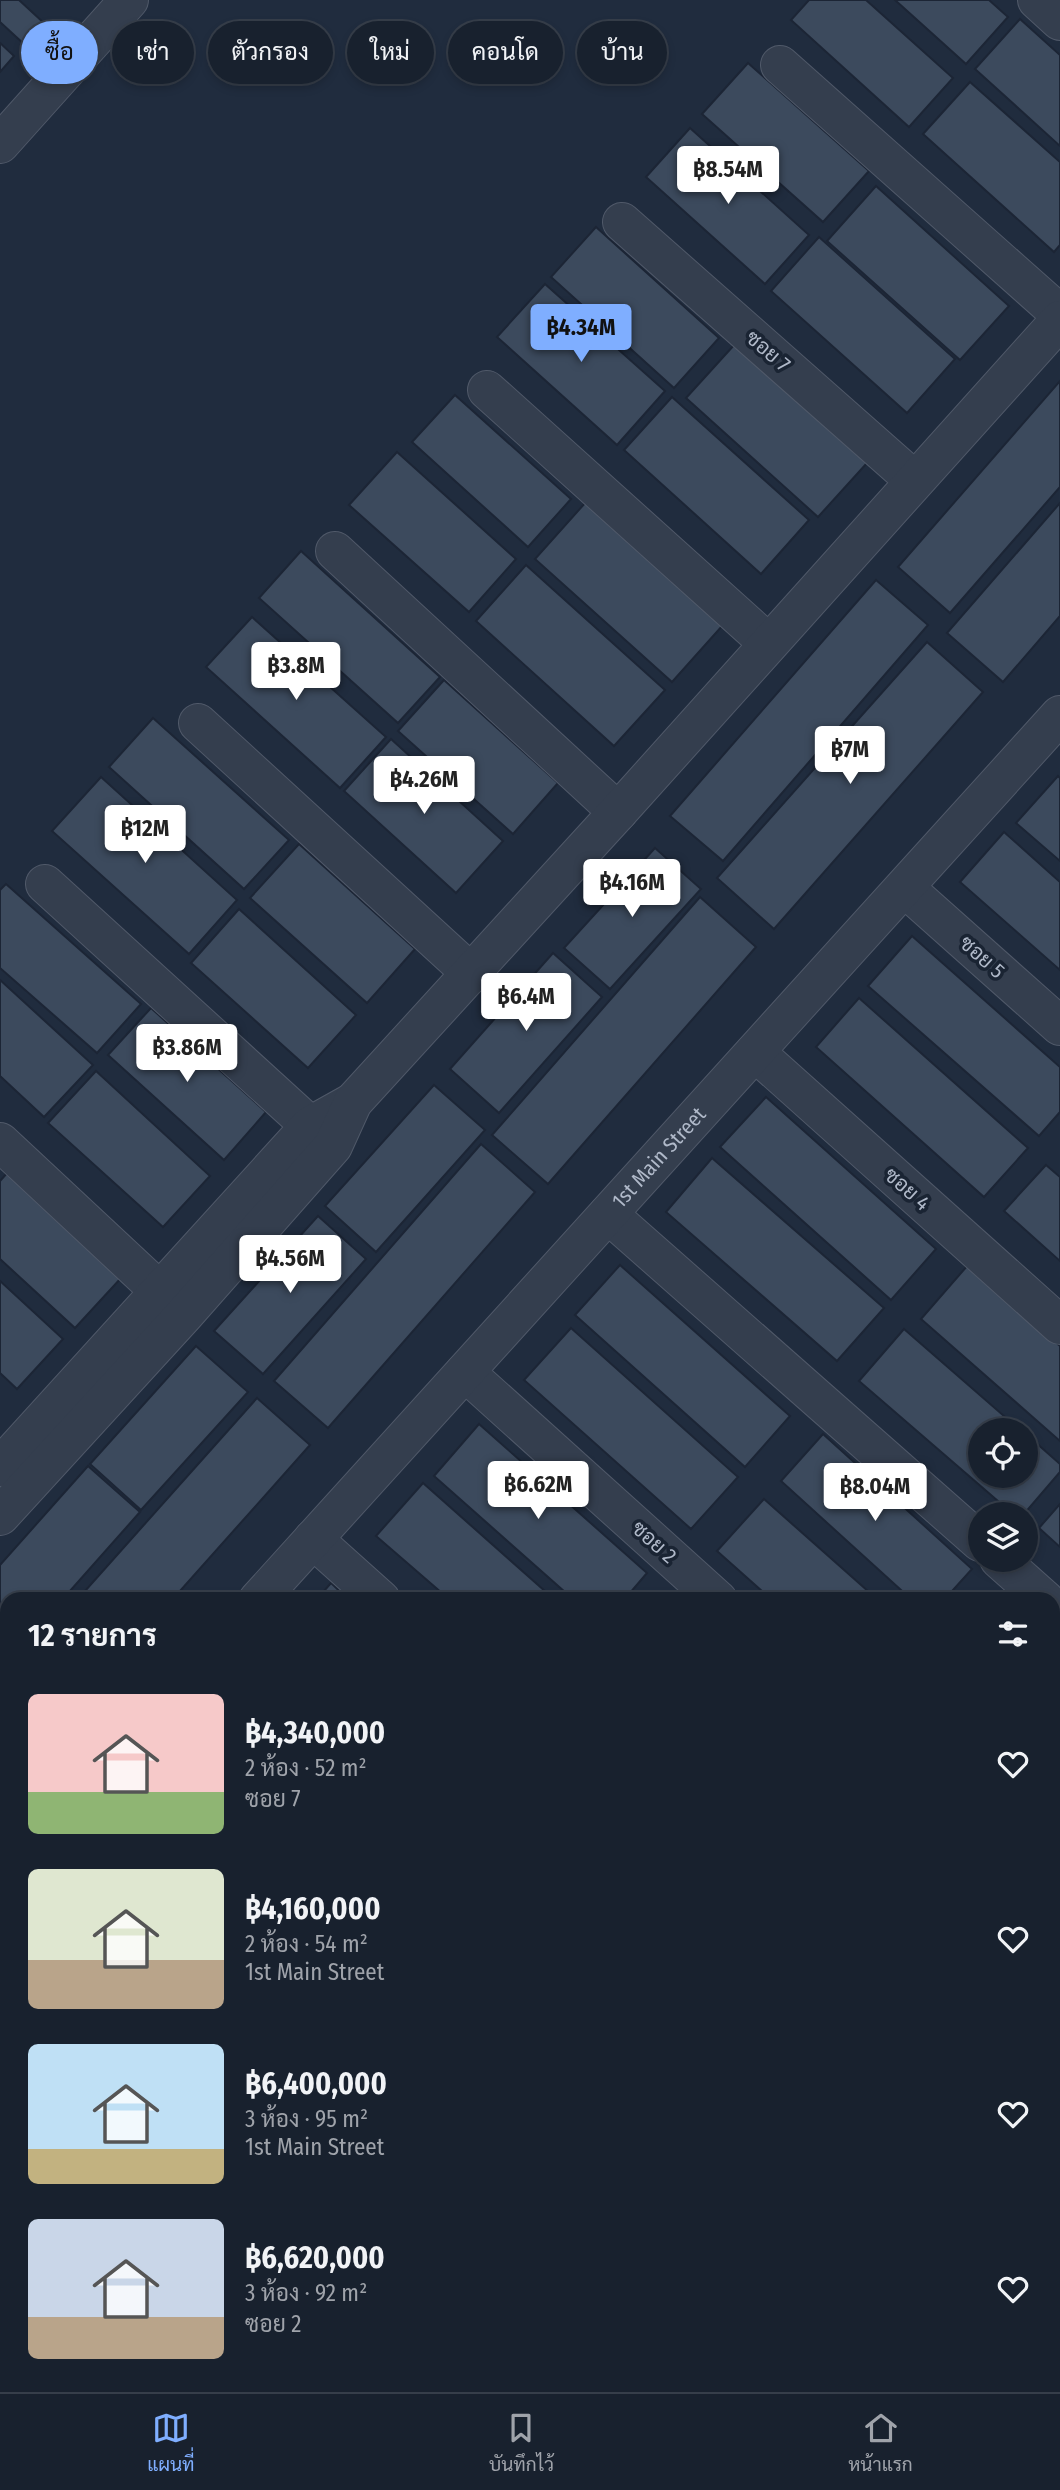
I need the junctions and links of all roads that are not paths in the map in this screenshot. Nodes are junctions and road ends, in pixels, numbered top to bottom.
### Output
1 (129, 0) edge
2 (1037, 0) edge
3 (1060, 20) edge
4 (780, 65) dead end
5 (0, 144) edge
6 (622, 222) dead end
7 (1060, 314) edge
8 (1060, 320) edge
9 (486, 390) dead end
10 (914, 480) junction
11 (335, 551) dead end
12 (768, 643) junction
13 (1058, 722) edge
14 (198, 723) dead end
15 (618, 812) junction
16 (45, 884) dead end
17 (905, 888) junction
18 (472, 974) junction
19 (1060, 1026) edge
20 (755, 1052) junction
21 (321, 1136) junction
22 (0, 1142) edge
23 (608, 1214) junction
24 (173, 1303) junction
25 (1060, 1325) edge
26 (465, 1372) junction
27 (13, 1459) edge
28 (0, 1516) edge
29 (968, 1531) edge
30 (313, 1539) junction
31 (1014, 1572) edge
32 (265, 1592) edge
33 (372, 1592) edge
34 (710, 1592) edge
35 (1036, 1592) edge

1 - 5 street
2 - 3 street
4 - 7 street
6 - 10 street, ซอย 7
8 - 10 street
9 - 12 street
10 - 12 street
11 - 15 street
12 - 15 street
13 - 17 street, 1st Main Street
14 - 18 street
15 - 18 street
16 - 21 street
17 - 19 street, ซอย 5
17 - 20 street, 1st Main Street
18 - 21 street
20 - 23 street, 1st Main Street
20 - 25 street, ซอย 4
21 - 24 street
22 - 24 street
23 - 26 street, 1st Main Street
23 - 29 street
24 - 27 street
26 - 30 street, 1st Main Street
26 - 34 street, ซอย 2
27 - 28 street
30 - 32 street, 1st Main Street
30 - 33 street
31 - 35 street

